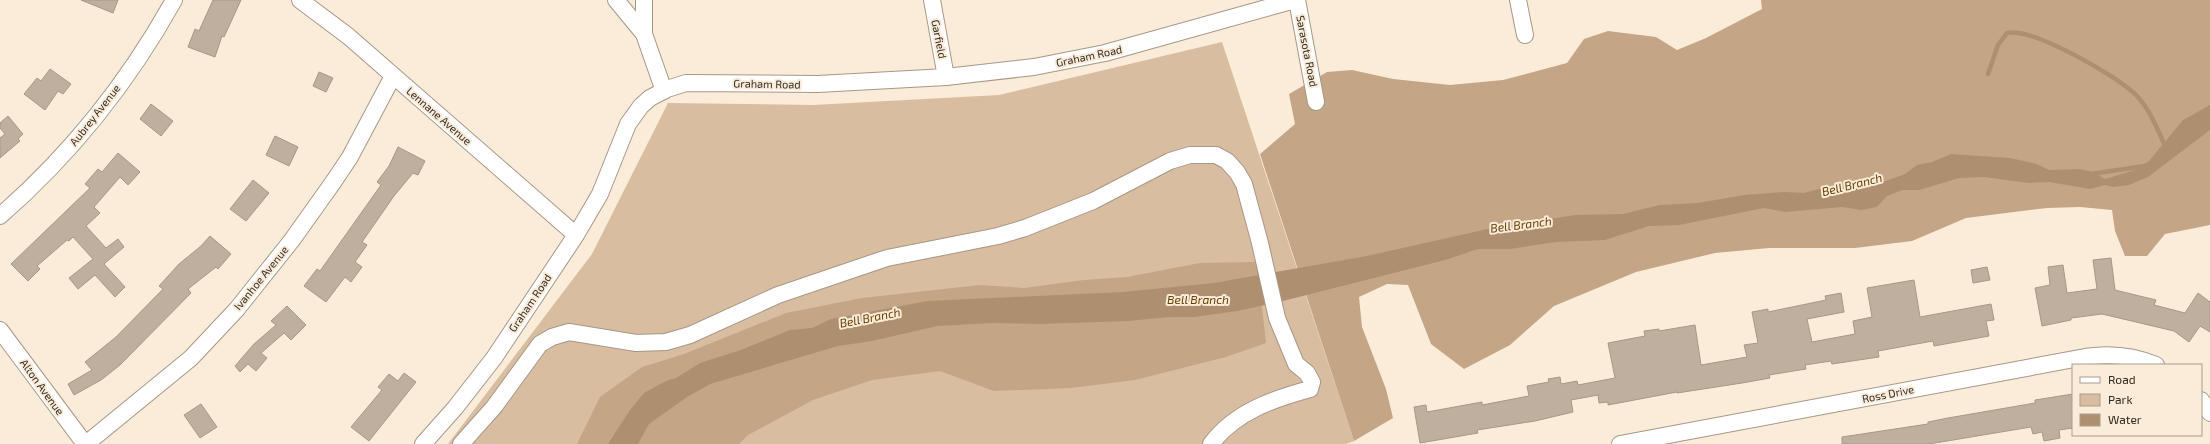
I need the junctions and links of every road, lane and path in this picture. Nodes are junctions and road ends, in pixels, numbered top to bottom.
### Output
1 (174, 0) edge
2 (300, 0) edge
3 (616, 0) edge
4 (644, 0) edge
5 (932, 0) edge
6 (1296, 0) edge
7 (1518, 0) edge
8 (644, 34) junction
9 (1525, 35) dead end
10 (393, 76) junction
11 (946, 77) junction
12 (664, 91) junction
13 (1316, 102) dead end
14 (0, 216) edge
15 (576, 234) junction
16 (0, 330) edge
17 (2153, 364) edge
18 (2202, 401) edge
19 (2210, 413) edge
20 (86, 444) edge
21 (423, 444) edge
22 (461, 444) edge
23 (1211, 444) edge
24 (1620, 444) edge

1 - 14 street, Aubrey Avenue
2 - 10 street, Lennane Avenue
3 - 8 street
4 - 8 street
5 - 11 street, Garfield
6 - 11 street, Graham Road
6 - 13 street, Sarasota Road
7 - 9 street
8 - 12 street
10 - 15 street, Lennane Avenue
10 - 20 street, Ivanhoe Avenue
11 - 12 street, Graham Road
12 - 15 street, Graham Road
15 - 21 street, Graham Road
16 - 20 street, Alton Avenue
17 - 24 street, Ross Drive
18 - 19 street
22 - 23 street

